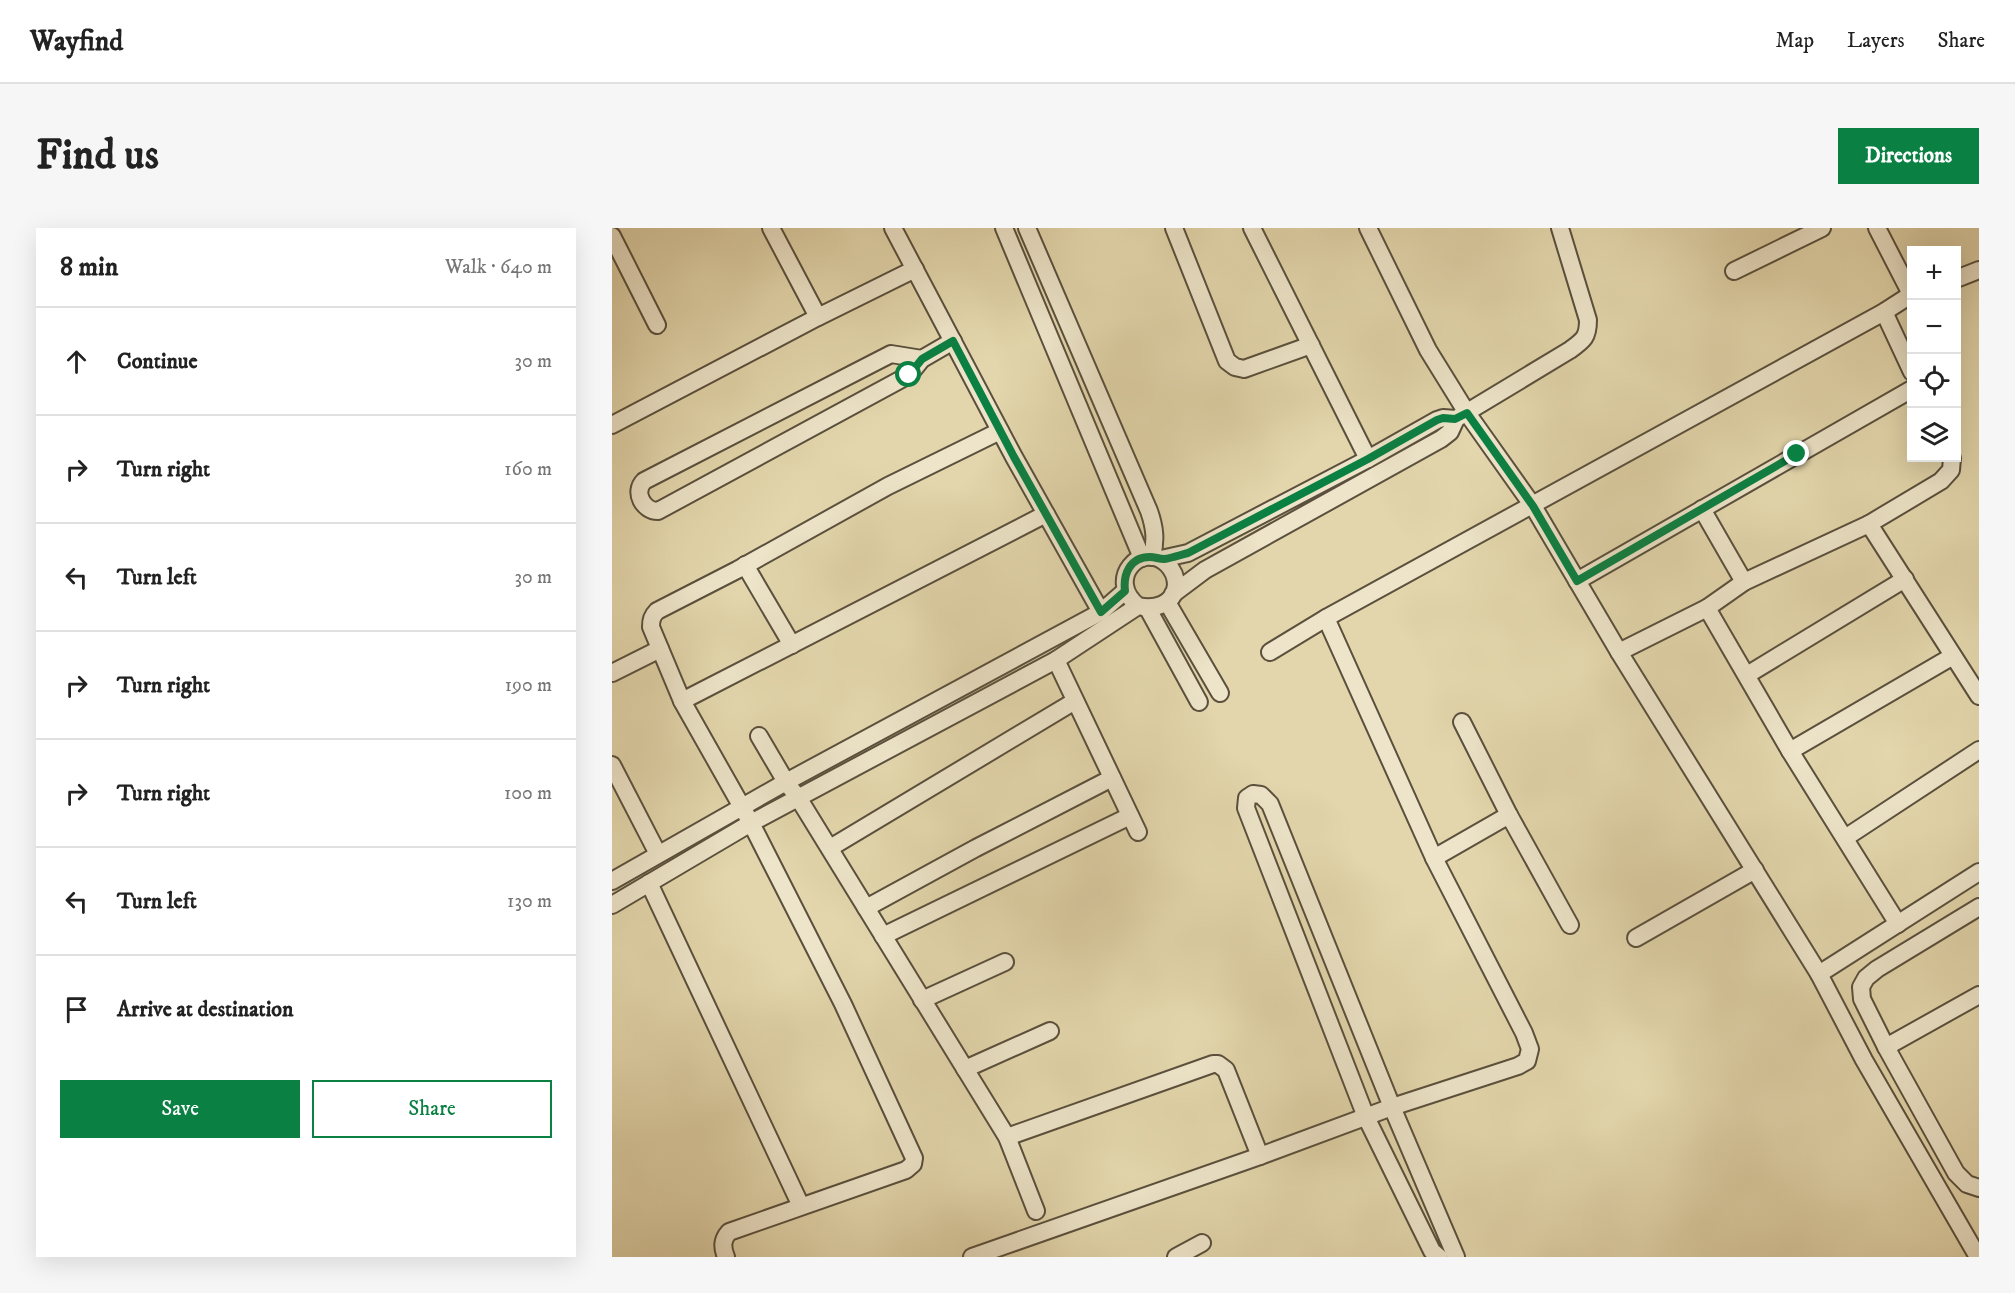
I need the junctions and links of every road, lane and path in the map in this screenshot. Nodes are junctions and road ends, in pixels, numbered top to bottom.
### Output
1 (771, 228) edge
2 (893, 228) edge
3 (1004, 228) edge
4 (1027, 228) edge
5 (1174, 228) edge
6 (1252, 228) edge
7 (1368, 228) edge
8 (1560, 228) edge
9 (1822, 228) edge
10 (1877, 228) edge
11 (612, 236) edge
12 (915, 269) junction
13 (1734, 271) dead end
14 (1978, 274) edge
15 (1961, 278) edge
16 (1907, 286) edge
17 (1907, 297) edge
18 (1884, 312) junction
19 (818, 317) junction
20 (657, 325) dead end
21 (953, 341) junction
22 (1311, 345) junction
23 (922, 359) junction
24 (1907, 363) edge
25 (1907, 391) edge
26 (1461, 416) junction
27 (612, 425) edge
28 (1000, 431) junction
29 (1368, 459) junction
30 (1952, 462) edge
31 (1533, 506) junction
32 (1702, 509) junction
33 (1046, 514) junction
34 (1869, 524) junction
35 (1152, 558) junction
36 (745, 565) junction
37 (1905, 579) junction
38 (1577, 581) junction
39 (1744, 582) junction
40 (1125, 591) junction
41 (1170, 598) junction
42 (1143, 607) junction
43 (1707, 608) junction
44 (1101, 612) junction
45 (1326, 618) junction
46 (792, 645) junction
47 (660, 649) junction
48 (1270, 652) dead end
49 (1619, 652) junction
50 (1953, 656) junction
51 (1056, 660) junction
52 (612, 674) edge
53 (1747, 675) junction
54 (1220, 693) dead end
55 (1979, 696) edge
56 (1075, 700) junction
57 (682, 701) junction
58 (1199, 702) dead end
59 (1462, 722) dead end
60 (759, 736) dead end
61 (1979, 750) edge
62 (1790, 751) junction
63 (612, 765) edge
64 (1112, 778) junction
65 (786, 782) junction
66 (799, 799) junction
67 (742, 807) junction
68 (1509, 815) junction
69 (1130, 816) junction
70 (751, 823) junction
71 (1138, 832) dead end
72 (1845, 838) junction
73 (830, 848) junction
74 (658, 854) junction
75 (1434, 858) junction
76 (1755, 870) junction
77 (1979, 872) edge
78 (612, 880) edge
79 (649, 883) junction
80 (612, 905) edge
81 (1979, 907) edge
82 (866, 908) junction
83 (1898, 924) junction
84 (1570, 926) dead end
85 (883, 936) junction
86 (1636, 938) dead end
87 (1005, 962) dead end
88 (1819, 974) junction
89 (1979, 995) edge
90 (922, 1000) junction
91 (1050, 1031) dead end
92 (1886, 1047) junction
93 (965, 1070) junction
94 (1392, 1107) junction
95 (1366, 1117) junction
96 (1007, 1137) junction
97 (1260, 1156) junction
98 (1979, 1188) edge
99 (801, 1206) junction
100 (1036, 1211) dead end
101 (1972, 1236) edge
102 (1202, 1244) dead end
103 (1011, 1251) edge
104 (726, 1257) edge
105 (972, 1257) edge
106 (1176, 1257) edge
107 (1439, 1257) edge
108 (1456, 1257) edge
109 (1978, 1257) edge

1 - 19 street
2 - 12 street
3 - 35 street
4 - 35 street
5 - 22 street
6 - 22 street
7 - 26 street
8 - 26 street
9 - 13 street
10 - 16 street
11 - 20 street
12 - 19 street
12 - 21 street
14 - 15 street
17 - 18 street
18 - 24 street
18 - 31 street
19 - 27 street
21 - 23 street
21 - 28 street
22 - 29 street
23 - 23 street
25 - 32 street
26 - 29 street
26 - 31 street
26 - 41 street
28 - 33 street
28 - 36 street
29 - 35 street
30 - 34 street
31 - 38 street
31 - 45 street
32 - 38 street
32 - 39 street
33 - 44 street
33 - 46 street
34 - 37 street
34 - 39 street
35 - 40 street
35 - 41 street
36 - 46 street
36 - 47 street
37 - 50 street
37 - 53 street
38 - 49 street
39 - 43 street
40 - 42 street
40 - 44 street
41 - 42 street
41 - 54 street
42 - 51 street
42 - 58 street
43 - 49 street
43 - 53 street
44 - 65 street
45 - 48 street
45 - 75 street
46 - 57 street
47 - 52 street
47 - 57 street
49 - 76 street
50 - 55 street
50 - 62 street
51 - 56 street
51 - 66 street
53 - 62 street
56 - 64 street
56 - 73 street
57 - 67 street
59 - 68 street
60 - 65 street
61 - 72 street
62 - 72 street
63 - 74 street
64 - 69 street
64 - 82 street
65 - 66 street
65 - 67 street
66 - 70 street
66 - 73 street
67 - 70 street
67 - 74 street
68 - 75 street
68 - 84 street
69 - 71 street
69 - 85 street
70 - 79 street
70 - 99 street
72 - 83 street
73 - 82 street
74 - 78 street
75 - 94 street
76 - 86 street
76 - 88 street
77 - 83 street
79 - 80 street
79 - 99 street
81 - 92 street
82 - 85 street
83 - 88 street
85 - 90 street
87 - 90 street
88 - 101 street
89 - 92 street
90 - 93 street
91 - 93 street
92 - 98 street
93 - 96 street
94 - 95 street
94 - 95 street
94 - 108 street
95 - 97 street
95 - 107 street
96 - 97 street
96 - 100 street
97 - 103 street
99 - 104 street
101 - 109 street
102 - 106 street
103 - 105 street

